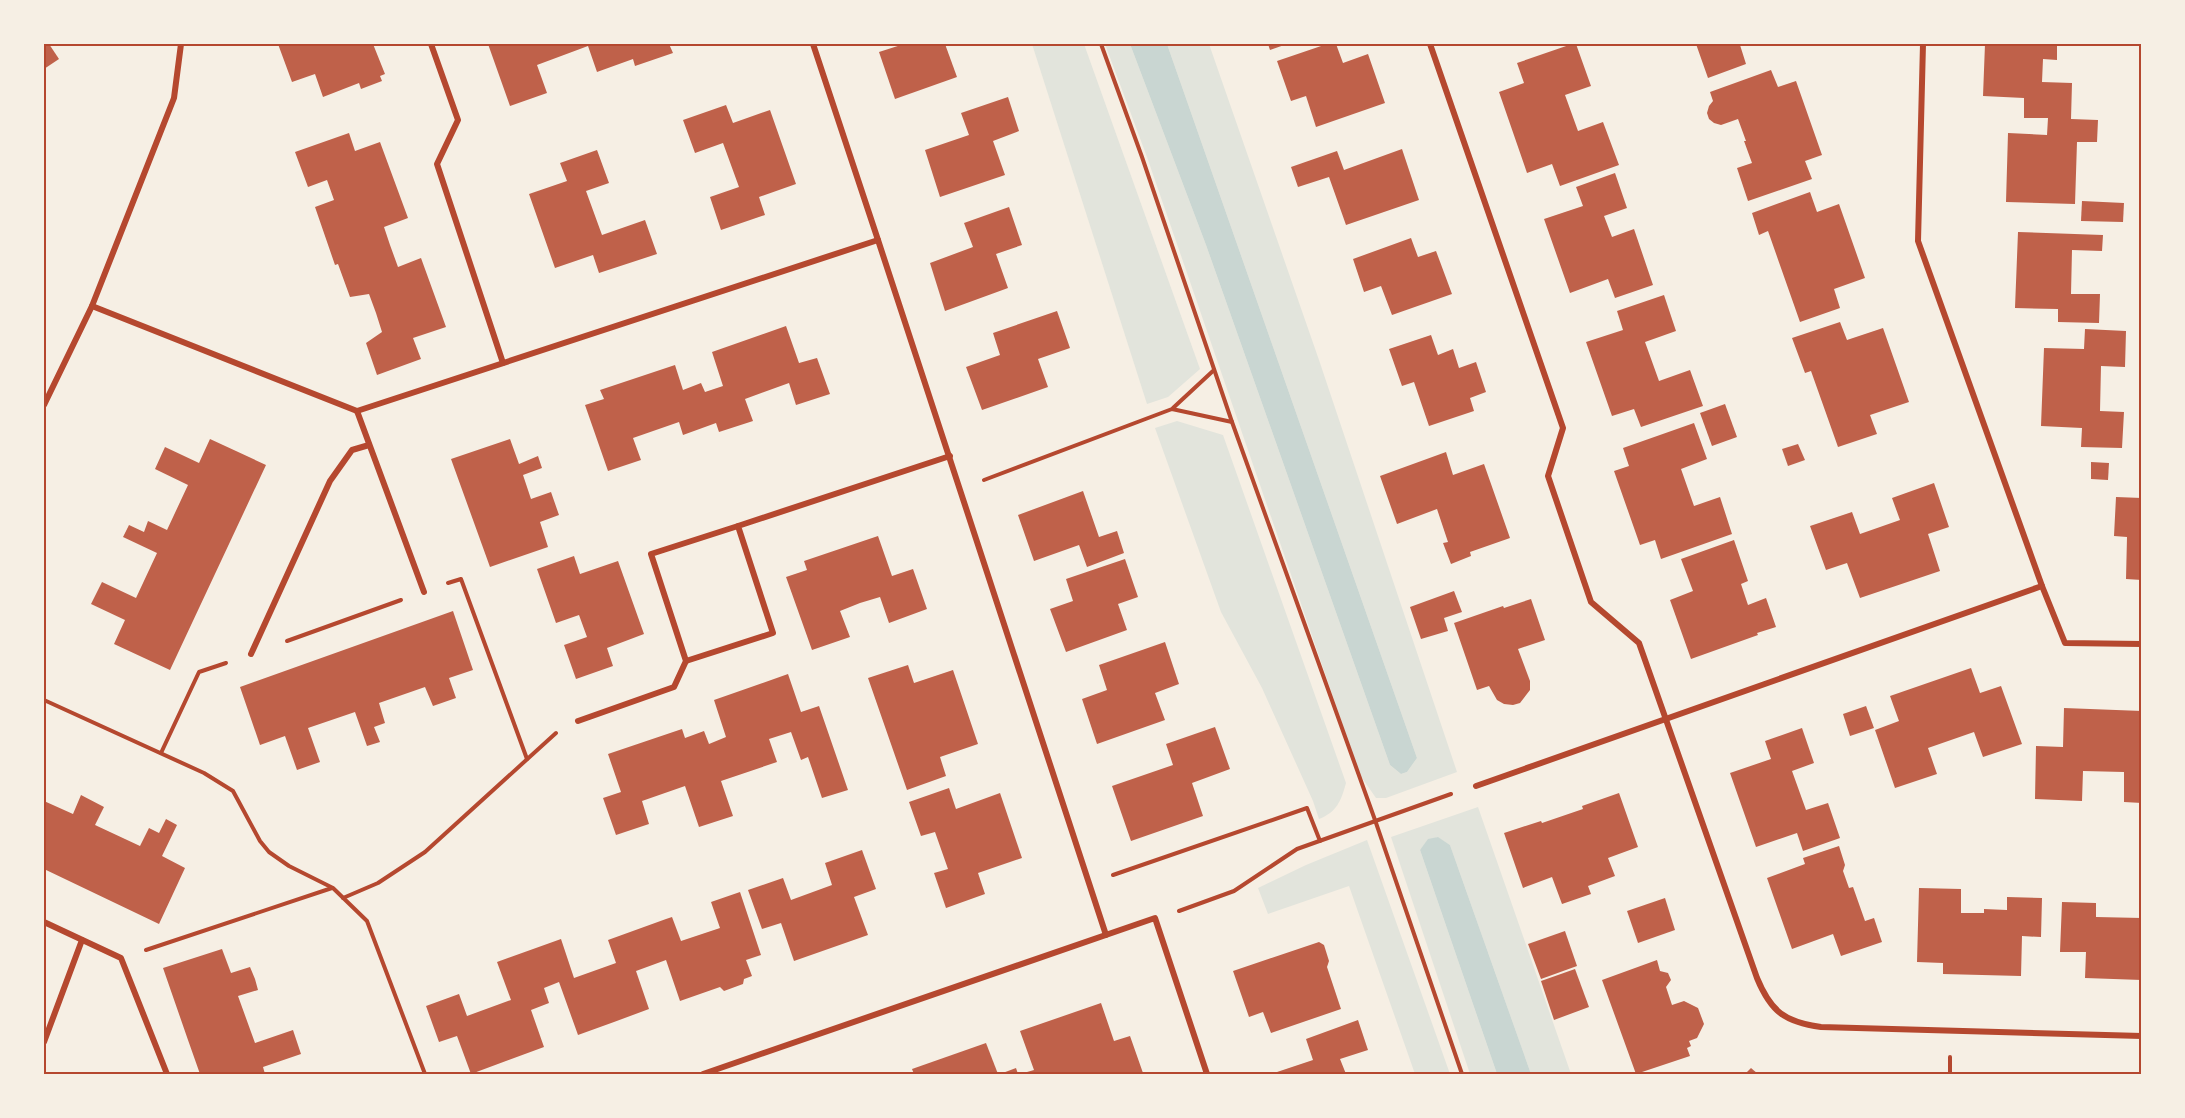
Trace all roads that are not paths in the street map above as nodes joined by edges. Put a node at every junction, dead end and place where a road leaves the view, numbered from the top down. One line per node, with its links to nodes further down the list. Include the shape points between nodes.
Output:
1 (181, 44): 7 (street, via 174,98)
2 (431, 44): 8 (street, via 458,120 437,164)
3 (813, 44): 6 (street)
4 (1430, 44): 19 (street, via 1563,428 1548,476 1591,602 1639,643)
5 (1923, 44): 14 (street, via 1918,241)
6 (878, 240): 8 (street); 12 (street)
7 (92, 306): 9 (street); 10 (street)
8 (504, 363): 10 (street)
9 (44, 405)
10 (357, 411): 11 (street)
11 (369, 445): 15 (street); 17 (street, via 352,450 330,481)
12 (950, 456): 13 (street); 23 (street)
13 (738, 526): 18 (street, via 651,555); 18 (street, via 773,633)
14 (2042, 586): 16 (street, via 2065,643); 19 (street)
15 (424, 592)
16 (2142, 644)
17 (251, 654)
18 (686, 661): 20 (street, via 674,687)
19 (1666, 720): 21 (street); 25 (street, via 1756,978 1771,1007 1788,1019 1821,1027)
20 (578, 721)
21 (1476, 786)
22 (44, 922): 24 (street)
23 (1106, 935): 28 (street); 29 (street, via 1155,918)
24 (82, 940): 26 (street); 27 (street, via 122,957)
25 (2142, 1036)
26 (44, 1042)
27 (167, 1074)
28 (703, 1074)
29 (1208, 1074)

